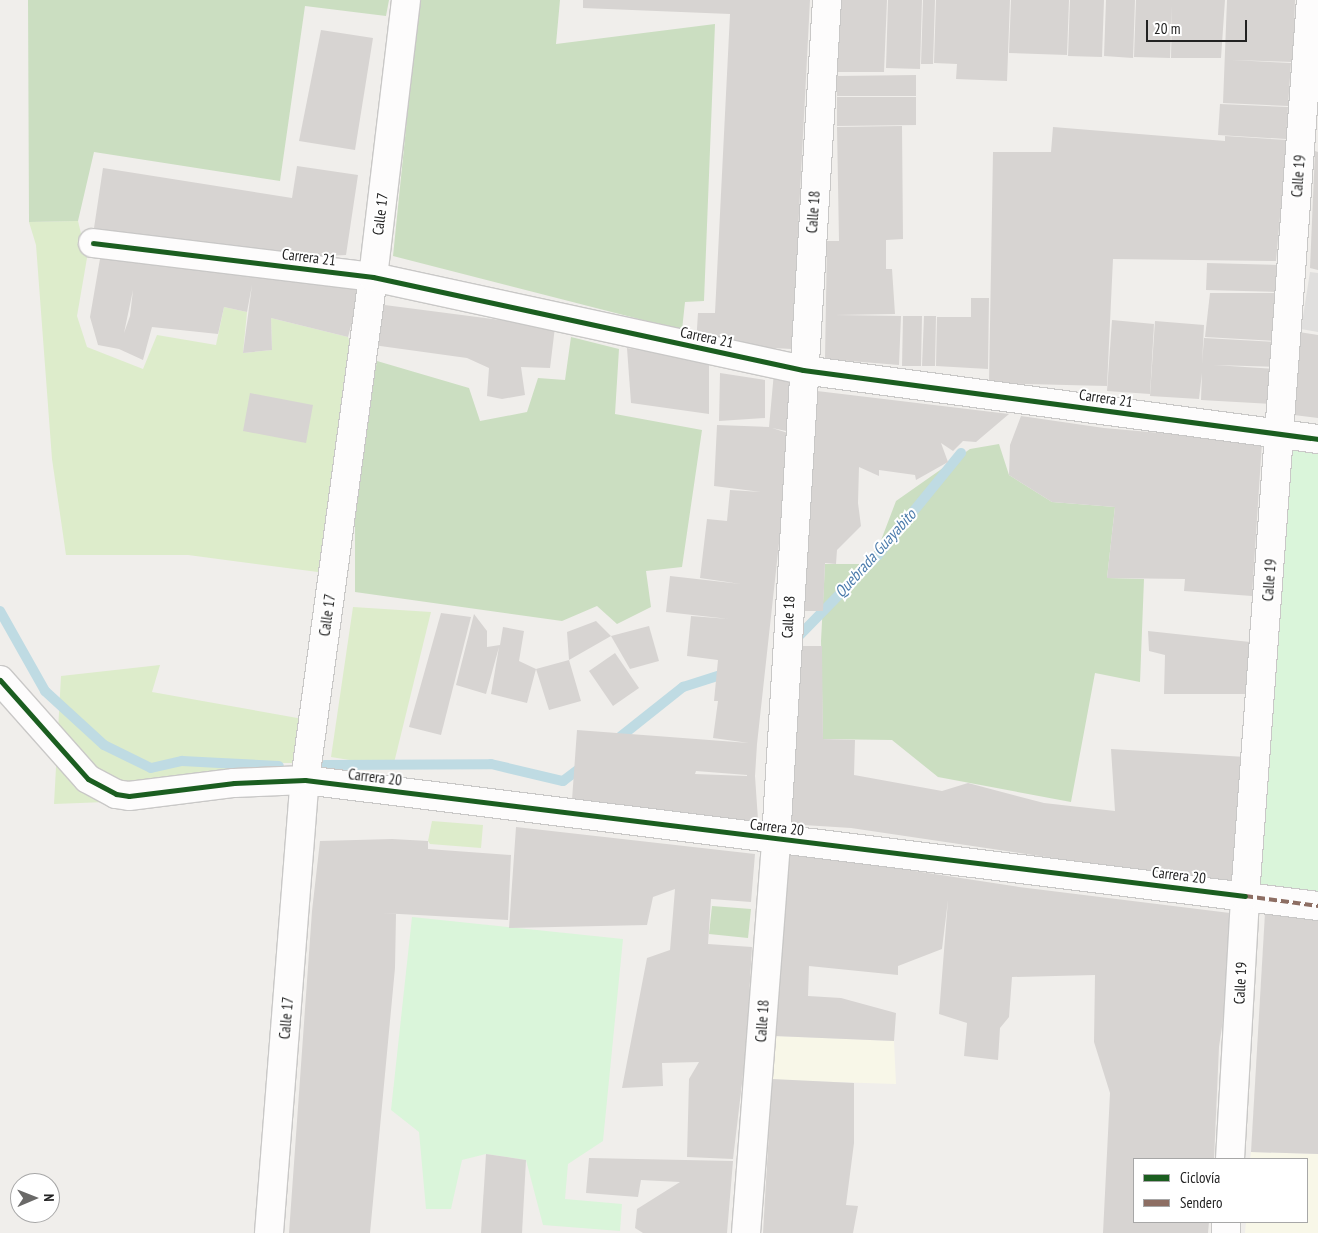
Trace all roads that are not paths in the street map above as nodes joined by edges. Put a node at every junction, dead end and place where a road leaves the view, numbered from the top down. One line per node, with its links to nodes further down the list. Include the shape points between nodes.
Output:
1 (406, 0): 5 (street, Calle 17)
2 (826, 0): 6 (street, Calle 18)
3 (1311, 0): 7 (street, Calle 19, via 1298,297)
4 (93, 244): 5 (street, Carrera 21)
5 (373, 277): 6 (street, Carrera 21); 10 (street, Calle 17)
6 (803, 370): 7 (street, Carrera 21); 11 (street, Calle 18)
7 (1280, 434): 8 (street, Carrera 21); 12 (street, Calle 19)
8 (1318, 439)
9 (0, 680): 10 (street, Carrera 20, via 88,779 116,794 129,796 234,783)
10 (305, 780): 11 (street, Carrera 20); 15 (street, Calle 17)
11 (776, 839): 12 (street, Carrera 20); 16 (street, Calle 18)
12 (1245, 896): 13 (street, Carrera 20); 14 (street, Calle 19)
13 (1318, 906)
14 (1230, 1158)
15 (269, 1233)
16 (746, 1233)

